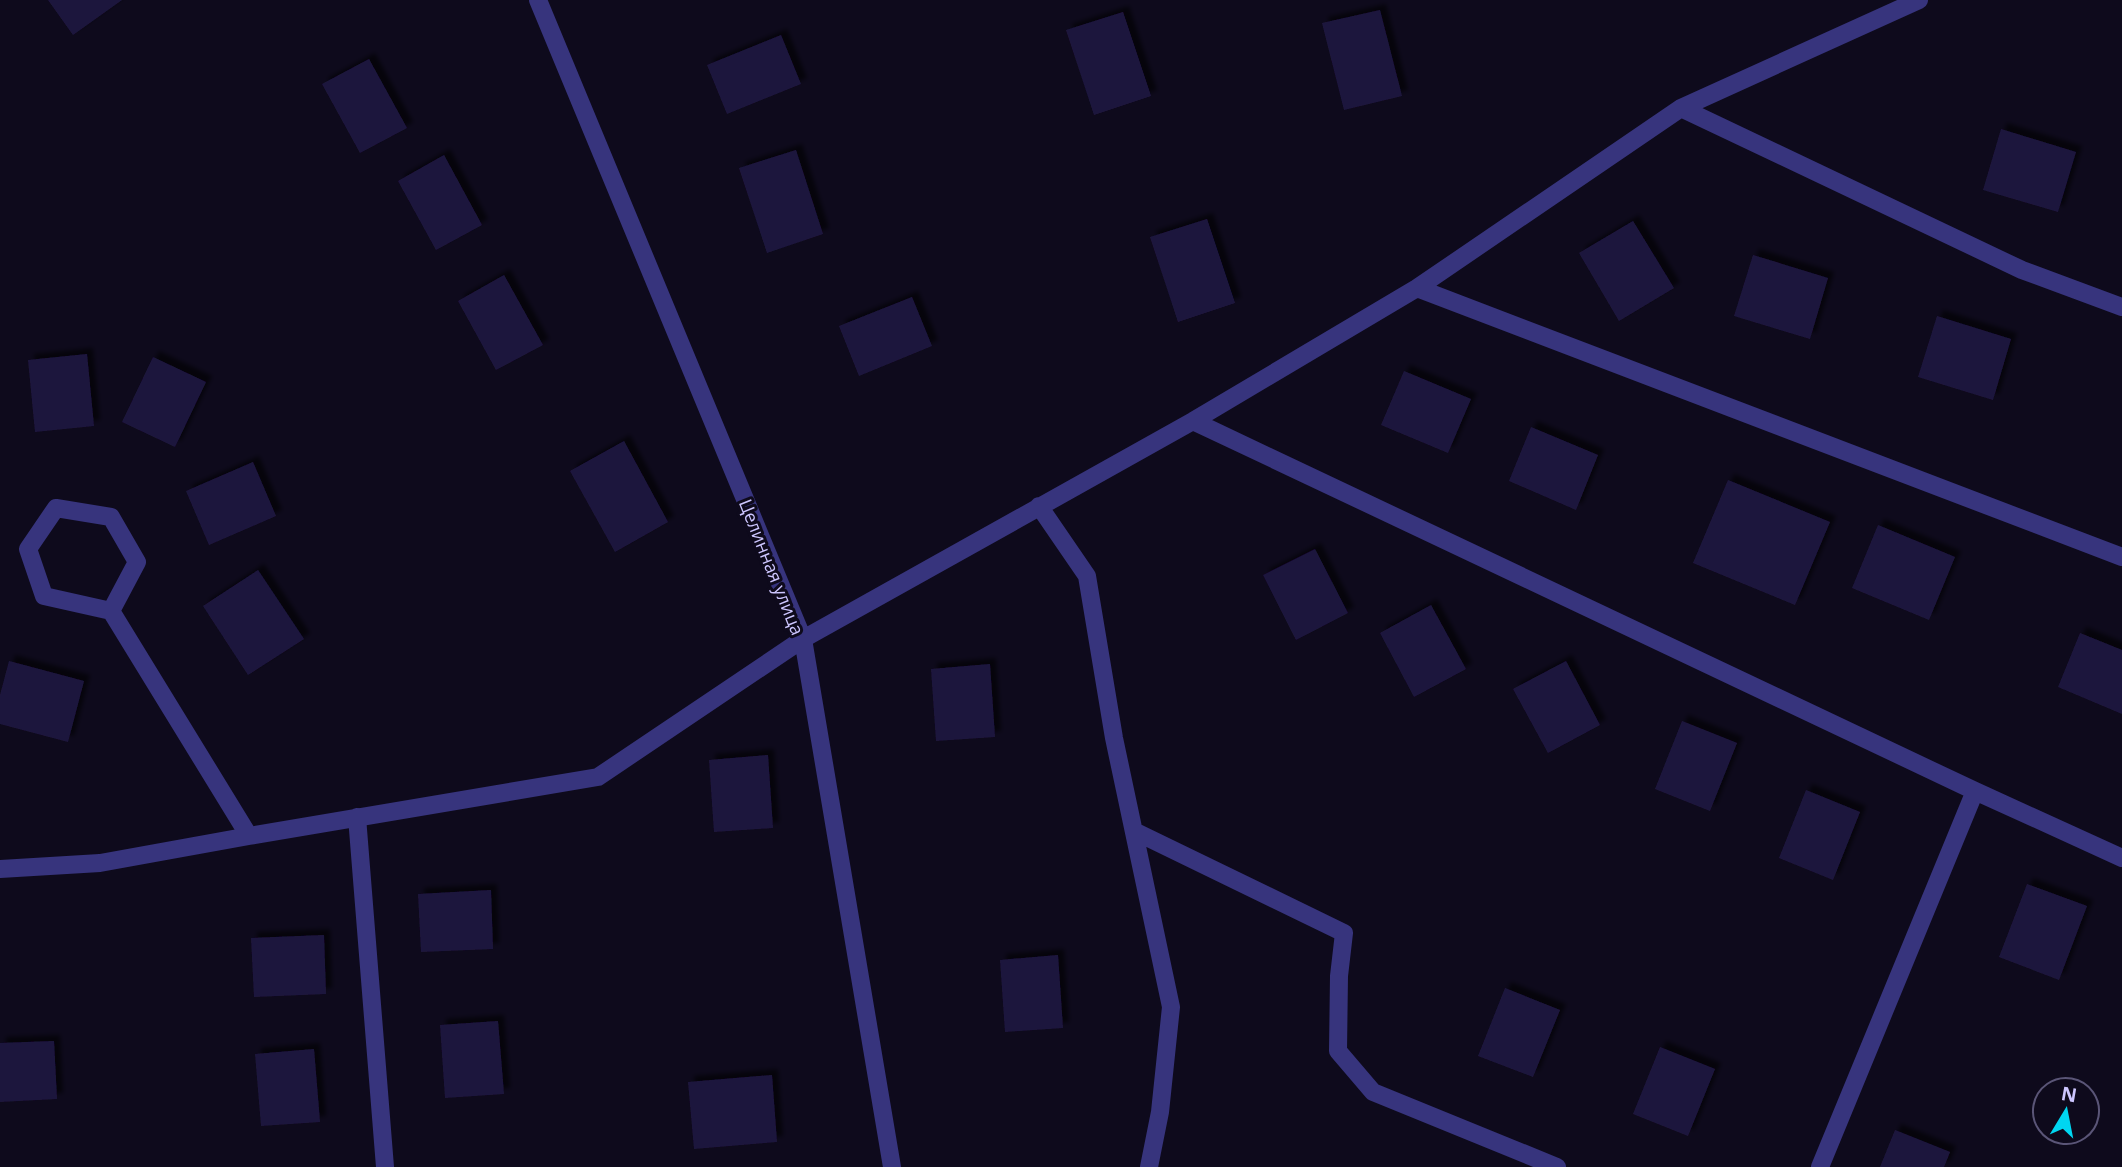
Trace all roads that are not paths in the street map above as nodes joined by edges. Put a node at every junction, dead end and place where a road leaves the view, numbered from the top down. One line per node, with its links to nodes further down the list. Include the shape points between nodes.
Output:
1 (538, 0): 10 (street, Целинная улица)
2 (1919, 0): 3 (street)
3 (1681, 108): 4 (street); 5 (street, via 2022,270)
4 (1417, 288): 6 (street); 8 (street)
5 (2122, 307)
6 (1193, 421): 7 (street); 11 (street)
7 (1039, 506): 10 (street); 13 (street, via 1087,576)
8 (2122, 557)
9 (111, 611): 9 (street, via 44,596 28,549 56,508 111,517 136,562); 14 (street)
10 (803, 639): 12 (street, via 598,777); 18 (street, Целинная улица)
11 (1975, 791): 15 (street); 21 (street)
12 (357, 817): 14 (street); 17 (street)
13 (1134, 831): 19 (street, via 1171,1007); 20 (street, via 1344,933 1338,1051 1373,1092)
14 (249, 836): 16 (street, via 100,863)
15 (2122, 858)
16 (0, 869)
17 (385, 1167)
18 (892, 1167)
19 (1149, 1167)
20 (1557, 1167)
21 (1820, 1167)

